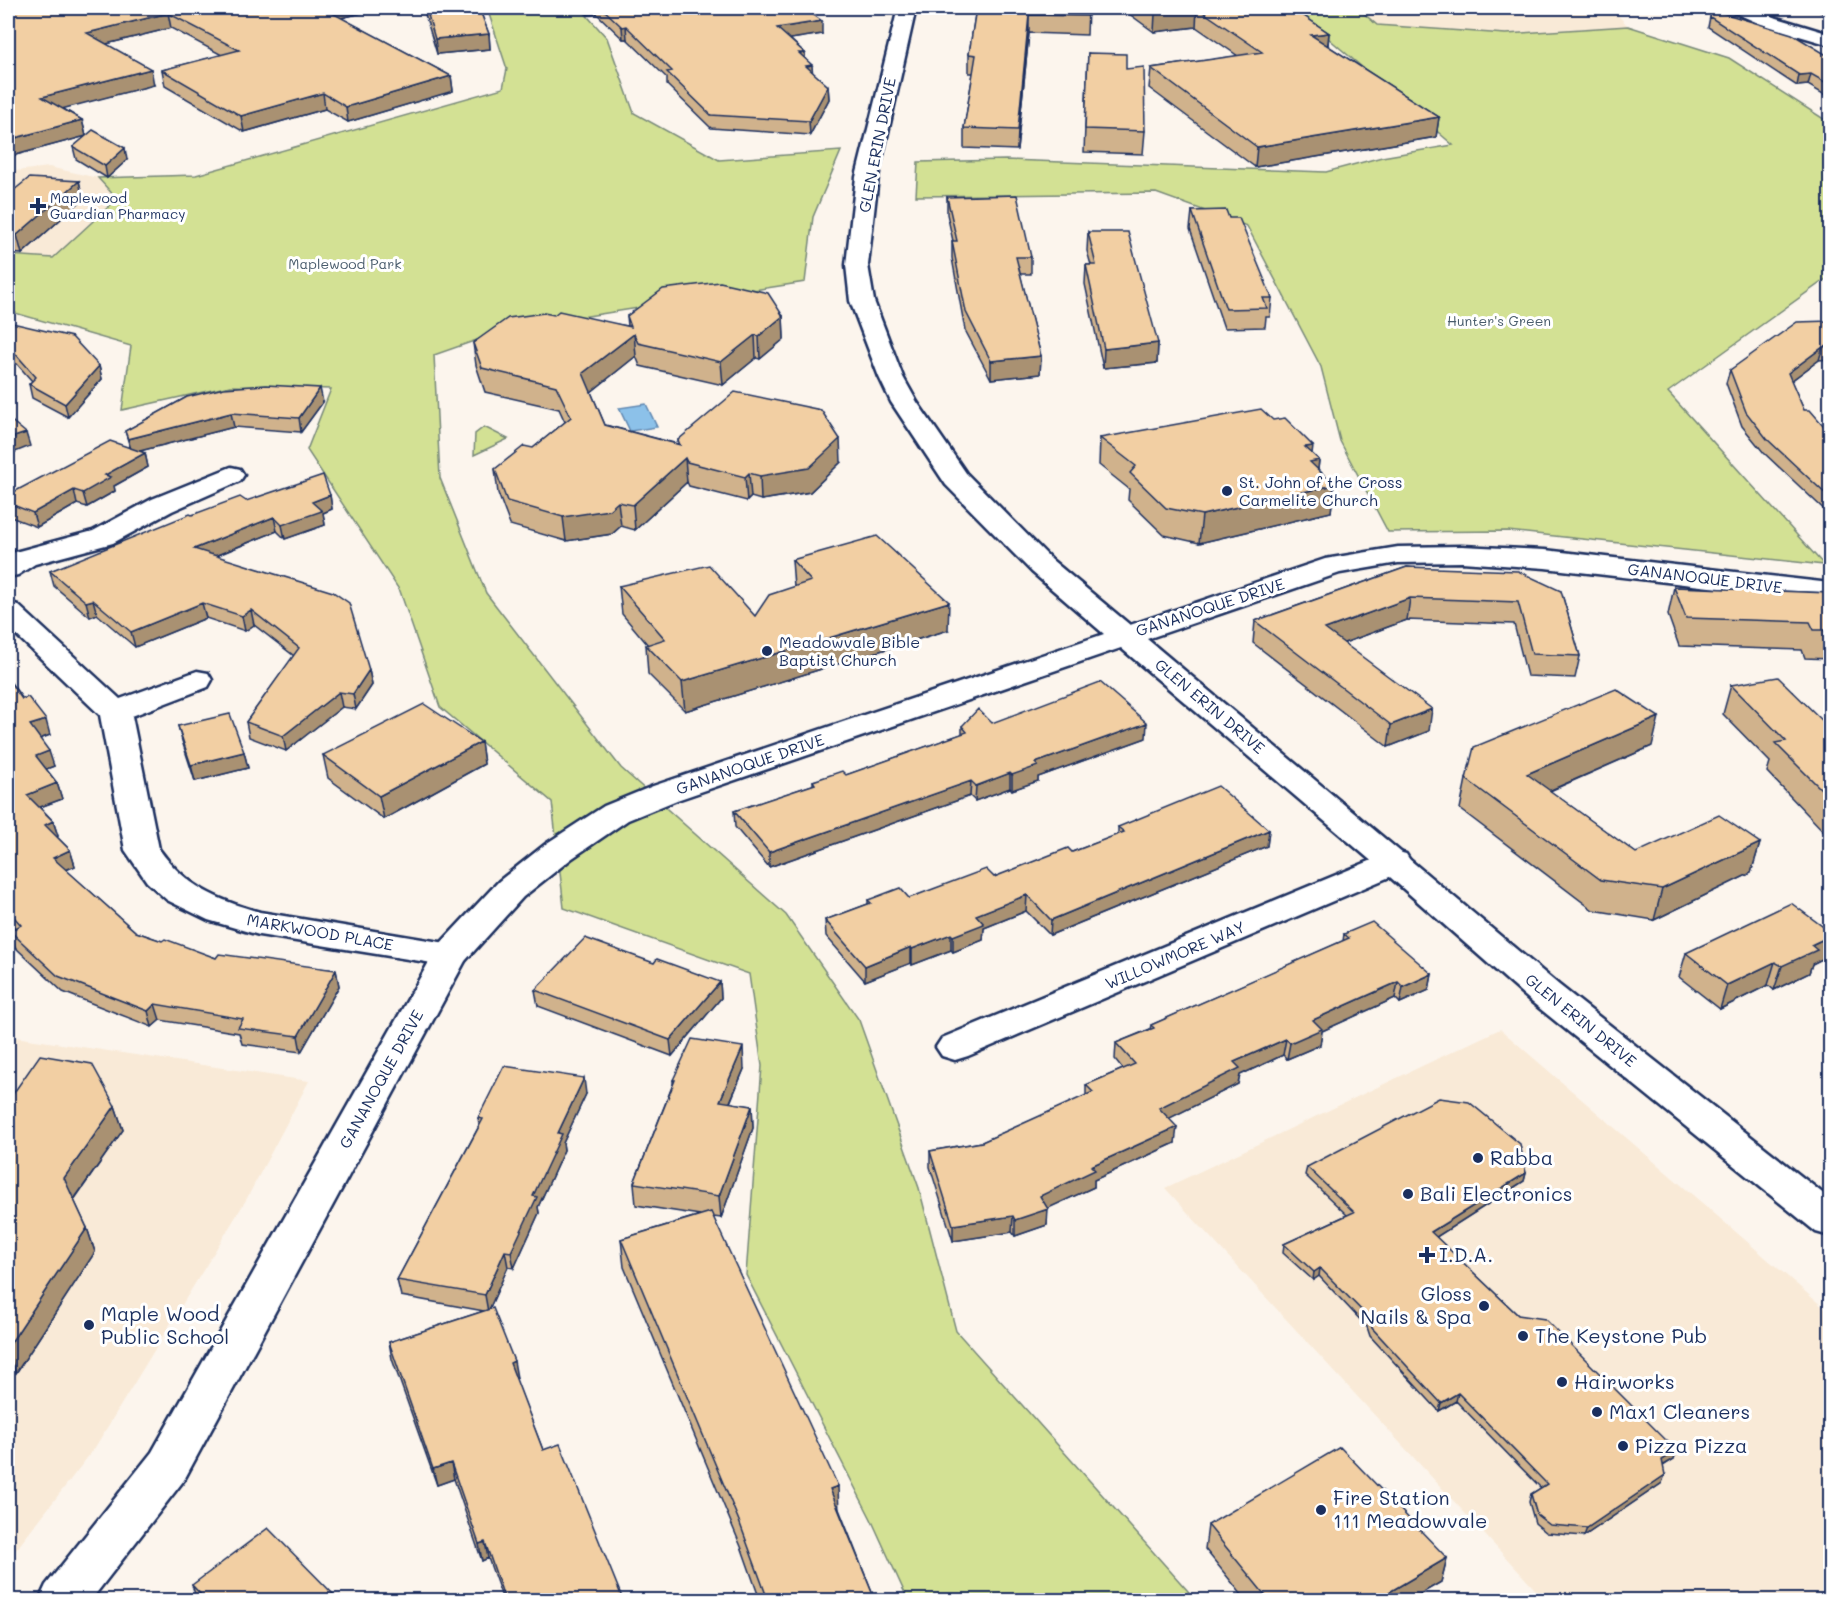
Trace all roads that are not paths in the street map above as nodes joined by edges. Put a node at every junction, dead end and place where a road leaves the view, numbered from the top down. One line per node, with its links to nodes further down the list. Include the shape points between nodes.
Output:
1 (907, 8): 8 (street, GLEN ERIN DRIVE, via 867,177 857,265 862,301 879,351 904,402 956,479 1042,566)
2 (1739, 8): 3 (street)
3 (1830, 40)
4 (231, 475): 5 (street, via 162,505 103,537 25,558)
5 (8, 569)
6 (1830, 592): 8 (street, GANANOQUE DRIVE, via 1545,560 1410,554 1335,565)
7 (8, 611): 10 (street)
8 (1126, 635): 11 (street, GLEN ERIN DRIVE); 12 (street, GANANOQUE DRIVE, via 616,813 511,889)
9 (197, 680): 10 (street)
10 (115, 712): 12 (street, MARKWOOD PLACE, via 142,850 159,874 179,892 220,912 259,923)
11 (1394, 862): 13 (street, WILLOWMORE WAY); 14 (street, GLEN ERIN DRIVE, via 1546,994)
12 (450, 954): 15 (street, GANANOQUE DRIVE, via 168,1466)
13 (955, 1047)
14 (1830, 1221)
15 (63, 1600)

